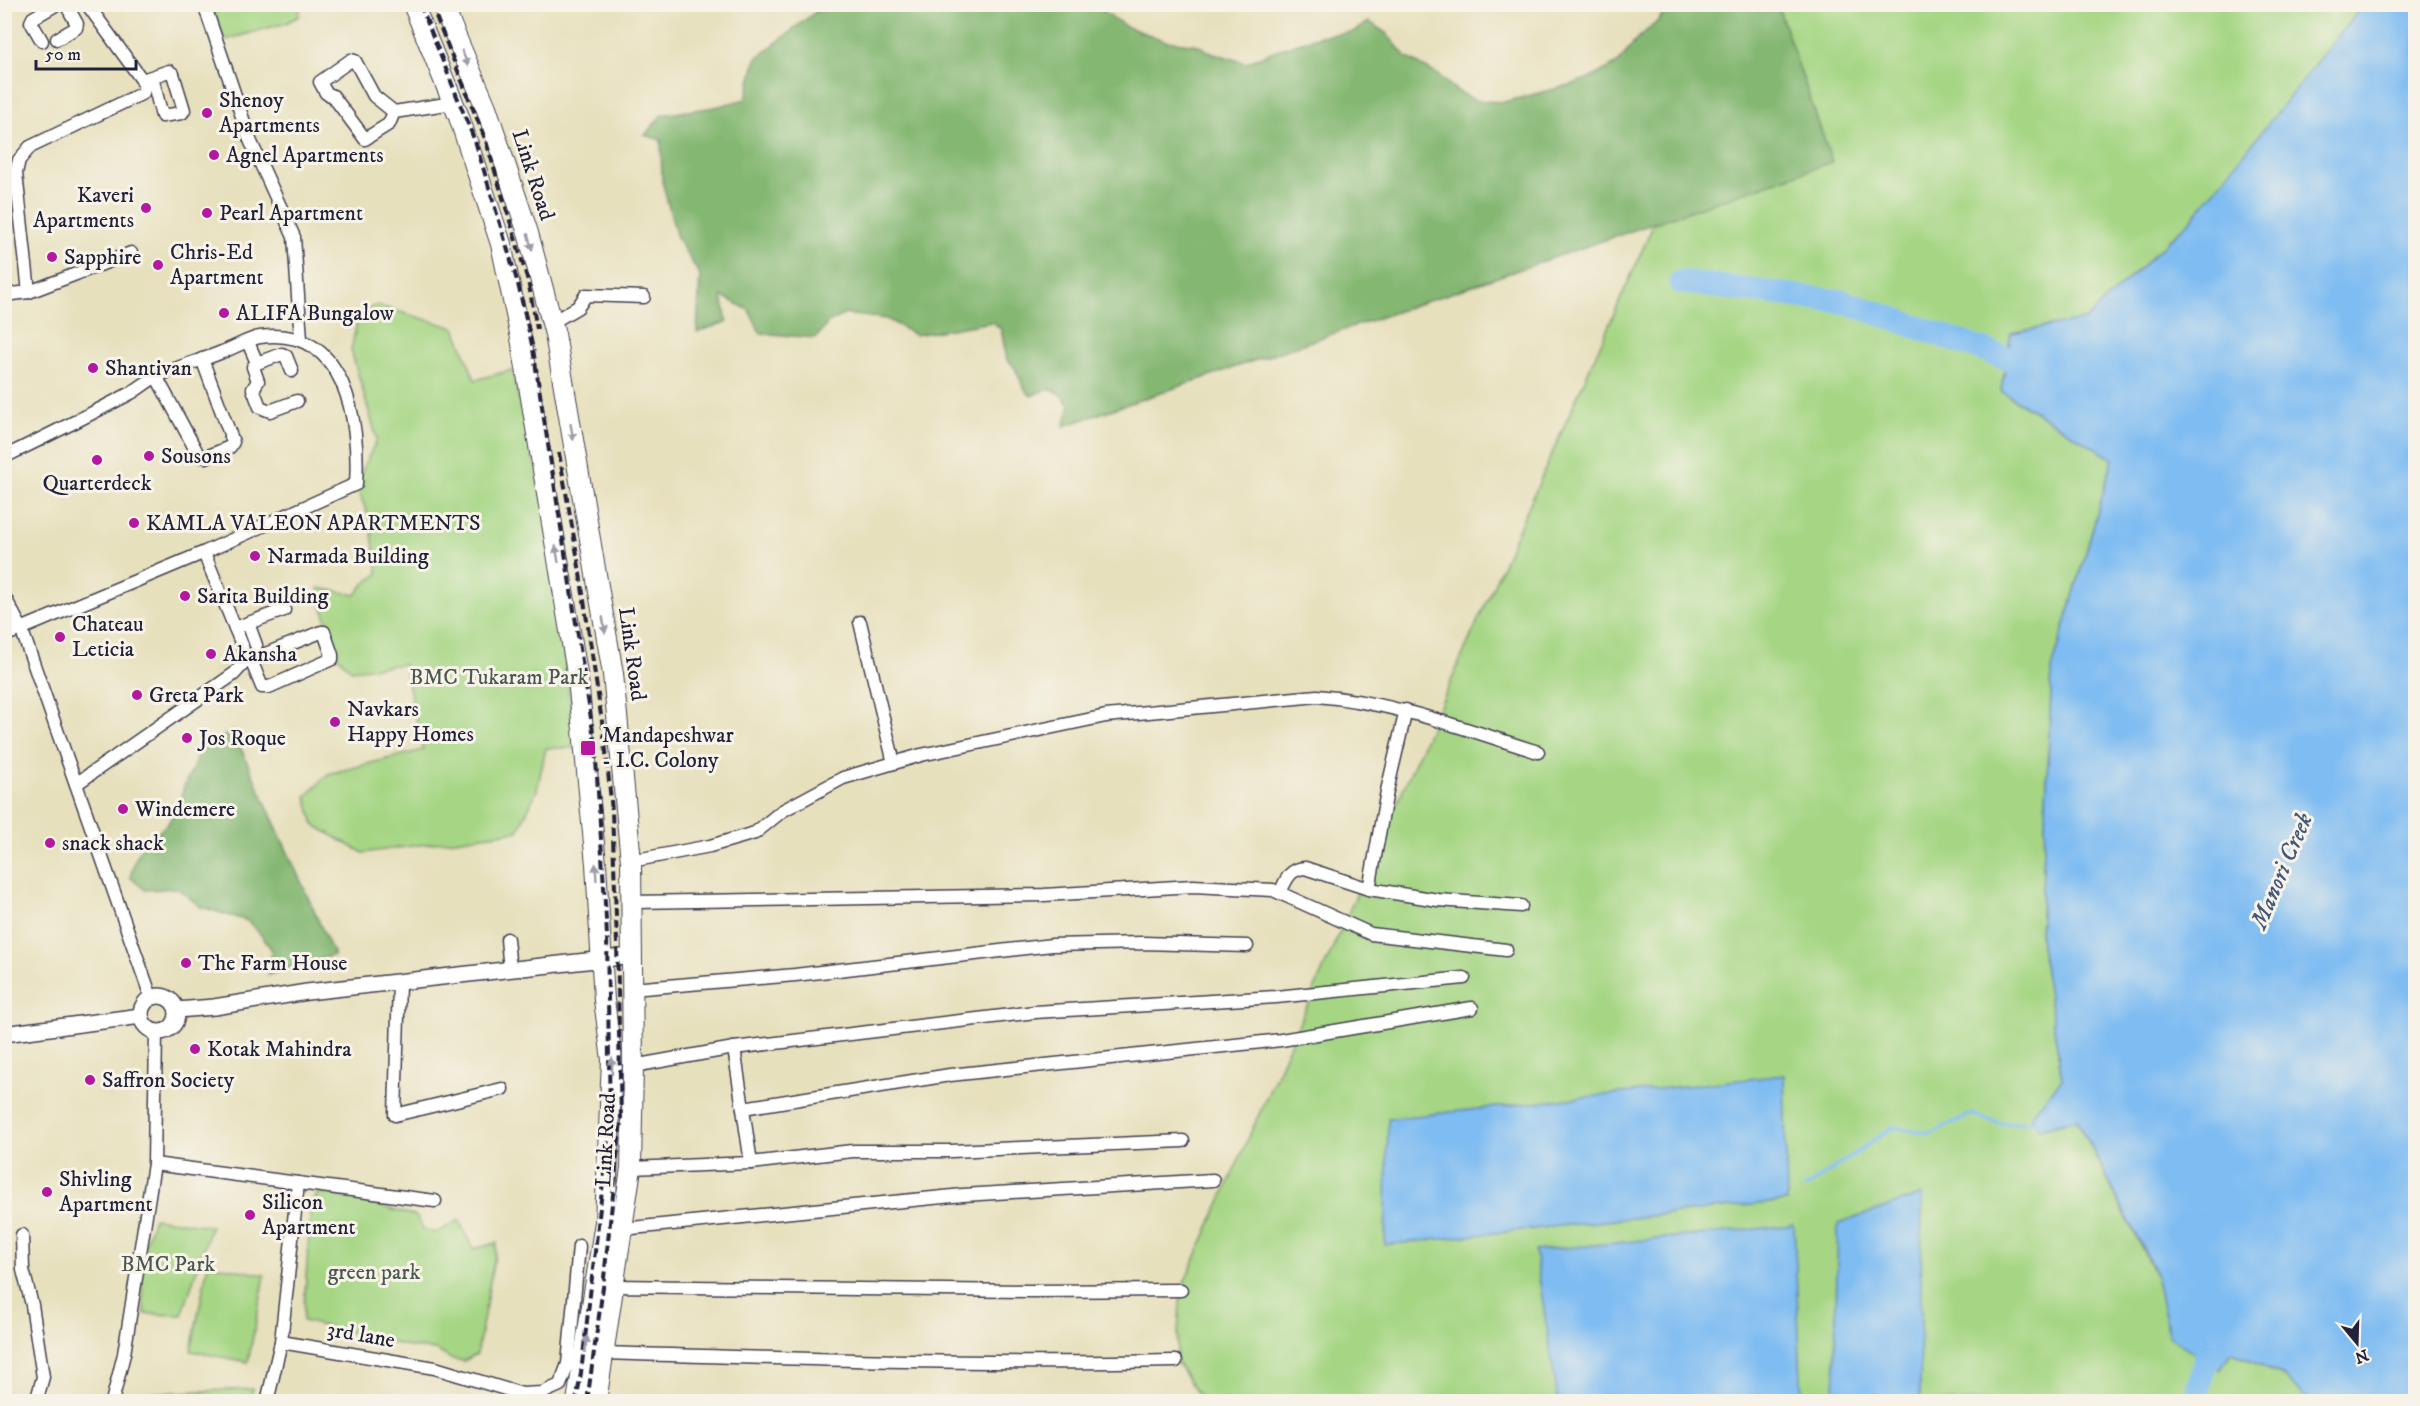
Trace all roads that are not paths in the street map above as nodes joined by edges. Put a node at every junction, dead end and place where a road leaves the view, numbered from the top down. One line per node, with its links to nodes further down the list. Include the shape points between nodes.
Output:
1 (87, 4): 11 (street, via 147,79 143,93 30,147 19,160 16,173)
2 (204, 4): 15 (street, via 250,140 294,237)
3 (413, 4): 8 (main road, Link Road)
4 (442, 4): 14 (main road, Link Road, one-way to 14, via 486,107 528,233)
5 (66, 5): 6 (street, via 76,28); 7 (street, via 33,18)
6 (57, 39)
7 (42, 41)
8 (453, 103): 9 (street); 46 (main road, Link Road, one-way to 8, via 578,679 521,338 501,244)
9 (394, 112): 9 (street, via 389,124 365,139 320,82 355,61 374,96)
10 (131, 254): 11 (street)
11 (28, 292): 12 (street)
12 (4, 295)
13 (644, 297): 14 (street, via 586,295 578,307)
14 (551, 323): 37 (main road, Link Road, one-way to 37, via 613,674)
15 (301, 340): 16 (street, via 260,337); 23 (street, via 320,350 338,372 358,452 356,484)
16 (248, 342): 17 (street); 18 (street)
17 (202, 359): 20 (street); 20 (street, via 233,442 206,457 199,456)
18 (256, 363): 19 (street, via 282,354); 21 (street, via 258,381 253,389 260,407 270,411)
19 (292, 371)
20 (156, 376): 22 (street, via 134,392)
21 (297, 401)
22 (4, 457)
23 (204, 553): 28 (street); 29 (street)
24 (4, 596): 28 (street)
25 (284, 610): 27 (street)
26 (860, 622): 35 (street)
27 (248, 623): 29 (street); 31 (street)
28 (21, 628): 30 (street); 36 (street)
29 (235, 628): 32 (street)
30 (4, 636)
31 (256, 645)
32 (248, 661): 32 (street, via 321,632 332,655 332,659 269,687 262,687); 36 (street)
33 (1406, 710): 34 (street); 35 (street, via 1350,698 1317,696 1128,714); 38 (street)
34 (1538, 752)
35 (894, 763): 37 (street, via 843,778 782,811 755,833)
36 (76, 784): 51 (street)
37 (631, 861): 40 (main road, Link Road)
38 (1369, 889): 39 (street, via 1297,868); 41 (street, via 1438,900)
39 (1280, 893): 40 (street, via 1193,886 1044,895); 44 (street, via 1371,934)
40 (633, 902): 45 (main road, Link Road)
41 (1521, 906)
42 (511, 939): 47 (street)
43 (1247, 946): 50 (street, via 1052,945 795,975)
44 (1506, 950)
45 (631, 956): 46 (street); 50 (main road, Link Road)
46 (601, 958): 47 (street); 79 (main road, Link Road, one-way to 46, via 605,1222 610,1161 612,1060)
47 (513, 969): 49 (street)
48 (1464, 978): 57 (street, via 1276,997 1035,1012)
49 (399, 983): 53 (street); 59 (street, via 395,1115)
50 (632, 989): 58 (main road, Link Road)
51 (151, 998): 53 (street, via 163,996); 54 (street, via 143,1005)
52 (1472, 1008): 60 (street, via 1281,1040 950,1075)
53 (177, 1010): 55 (street, via 173,1025)
54 (141, 1016): 55 (street, via 146,1027); 56 (street)
55 (156, 1032): 63 (street)
56 (4, 1034)
57 (734, 1048): 58 (street); 60 (street)
58 (633, 1066): 64 (main road, Link Road)
59 (502, 1089)
60 (743, 1108): 62 (street)
61 (1183, 1141): 62 (street, via 852,1151)
62 (751, 1162): 64 (street)
63 (154, 1164): 66 (street); 77 (street, via 124,1354)
64 (631, 1168): 68 (main road, Link Road)
65 (1213, 1180): 68 (street, via 963,1195)
66 (298, 1183): 67 (street); 73 (street)
67 (435, 1201)
68 (622, 1229): 71 (main road, Link Road)
69 (22, 1235): 76 (street, via 23,1270 43,1377)
70 (579, 1246): 73 (street, 3rd lane, via 568,1364 560,1385 542,1394 522,1394 435,1368)
71 (613, 1286): 72 (street); 74 (main road, Link Road)
72 (1180, 1290)
73 (281, 1342): 78 (street)
74 (603, 1353): 75 (street, via 1098,1363); 80 (main road, Link Road)
75 (1176, 1361)
76 (36, 1401)
77 (112, 1401)
78 (267, 1401)
79 (577, 1401)
80 (596, 1401)

